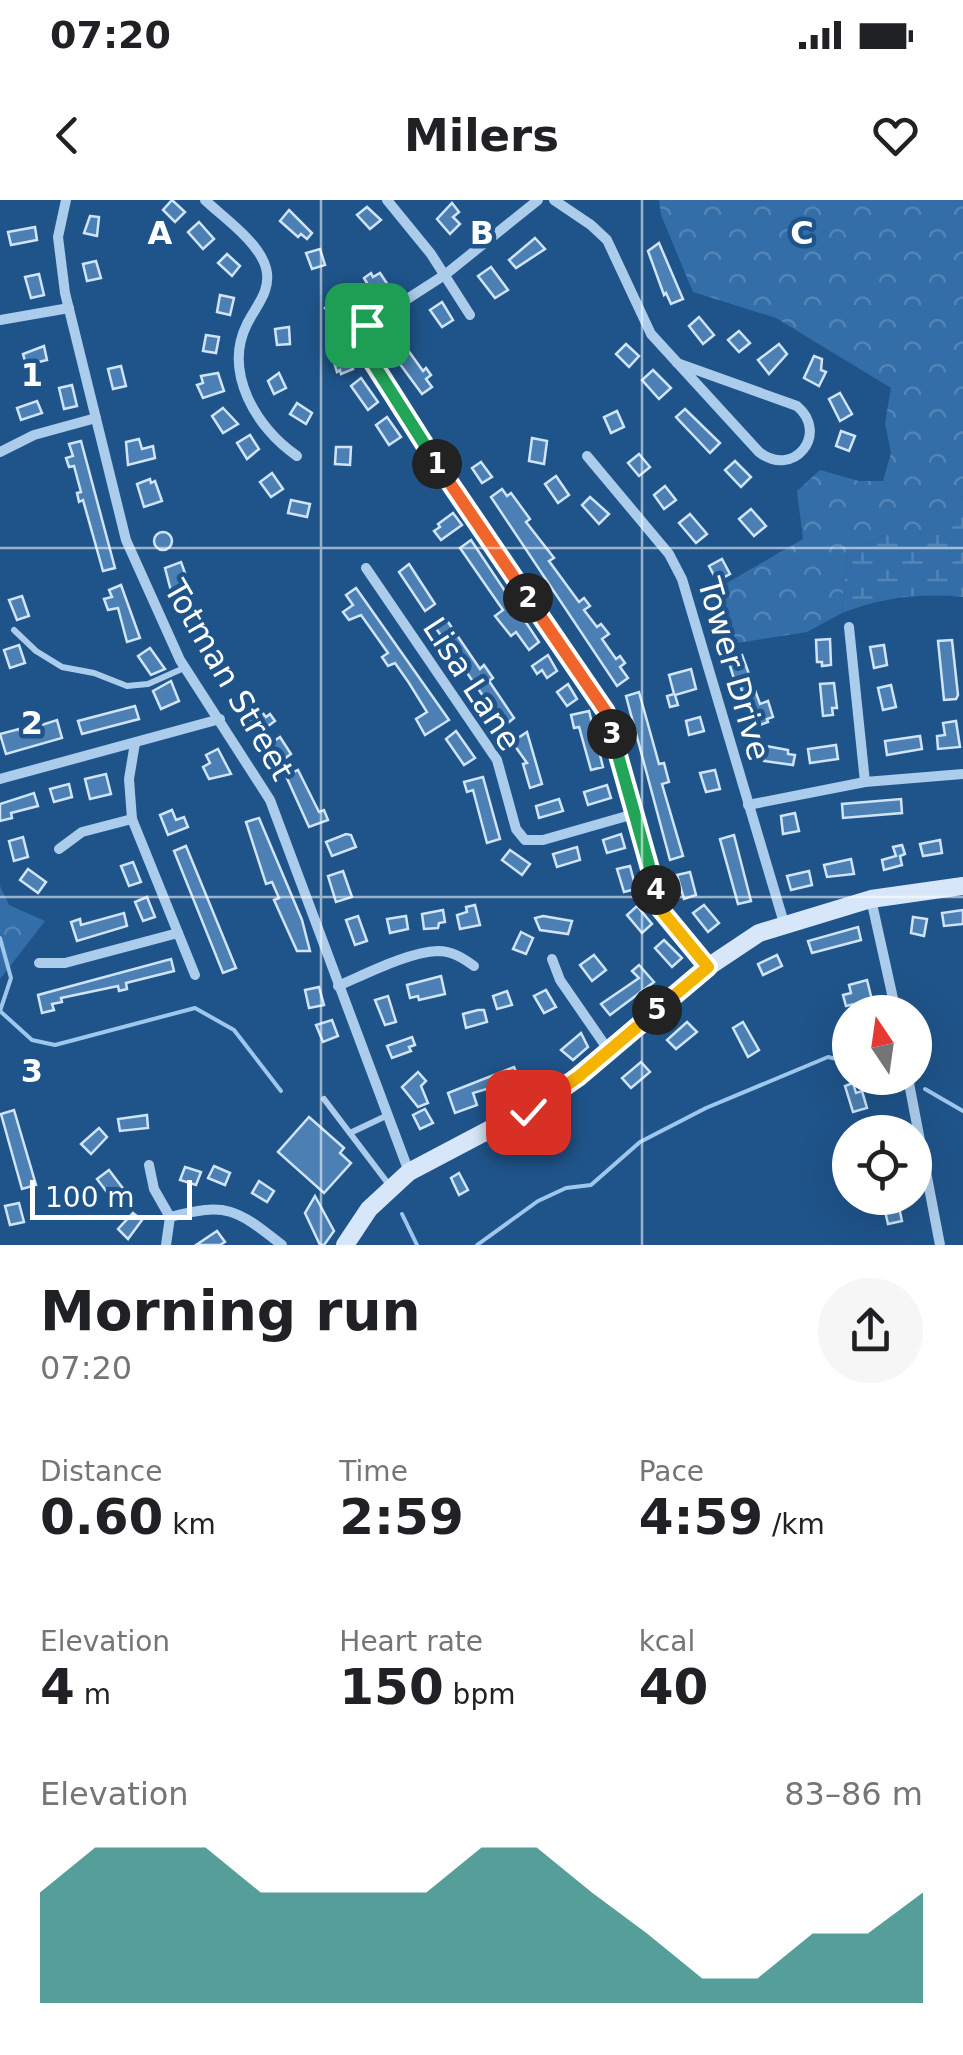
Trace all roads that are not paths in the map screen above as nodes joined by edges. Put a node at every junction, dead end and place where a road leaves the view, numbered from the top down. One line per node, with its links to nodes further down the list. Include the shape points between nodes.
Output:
1 (66, 200): 7 (street, Totman Street, via 58,237)
2 (205, 200): 13 (street, via 265,265 266,290 240,341 238,369 273,435)
3 (387, 200): 6 (street)
4 (538, 200): 6 (street)
5 (554, 200): 10 (street, via 608,240 651,334)
6 (445, 275): 8 (street); 25 (street, via 367,325 366,352 606,712)
7 (69, 308): 9 (street); 11 (street, Totman Street)
8 (470, 315)
9 (0, 320)
10 (677, 363): 10 (street, via 796,406 811,429 807,447 793,459 766,458)
11 (96, 418): 12 (street); 18 (street, Totman Street, via 126,540)
12 (0, 452)
13 (297, 456)
14 (588, 456): 24 (street, Tower Drive, via 676,566)
15 (366, 568): 25 (street, Lisa Lane, via 498,760 516,829 525,840)
16 (849, 628): 23 (street)
17 (14, 630): 18 (lane, via 62,667 127,686)
18 (185, 667): 19 (street, Totman Street)
19 (220, 719): 20 (street); 37 (street, Totman Street, via 270,800)
20 (135, 742): 22 (street); 26 (street)
21 (963, 774): 23 (street)
22 (0, 780)
23 (865, 782): 24 (street)
24 (748, 804): 30 (street, Tower Drive)
25 (634, 814): 35 (street, via 661,910)
26 (132, 818): 27 (street, via 82,832); 31 (street)
27 (59, 849)
28 (963, 886): 29 (main road)
29 (870, 898): 30 (main road); 38 (street)
30 (784, 923): 35 (main road)
31 (178, 933): 33 (street, via 65,964); 36 (street)
32 (552, 959): 39 (street)
33 (39, 962)
34 (474, 966): 37 (street, via 438,951)
35 (708, 967): 39 (main road)
36 (195, 975)
37 (338, 986): 42 (street, Totman Street)
38 (892, 995)
39 (609, 1051): 45 (main road, via 528,1112)
40 (911, 1095): 51 (street)
41 (324, 1098): 43 (lane)
42 (386, 1116): 43 (lane); 45 (street, Totman Street)
43 (350, 1134): 46 (lane)
44 (148, 1166): 47 (street)
45 (408, 1172): 46 (main road)
46 (391, 1187): 50 (main road)
47 (170, 1216): 48 (street); 49 (street, via 225,1209)
48 (166, 1245)
49 (282, 1245)
50 (345, 1245)
51 (940, 1245)

